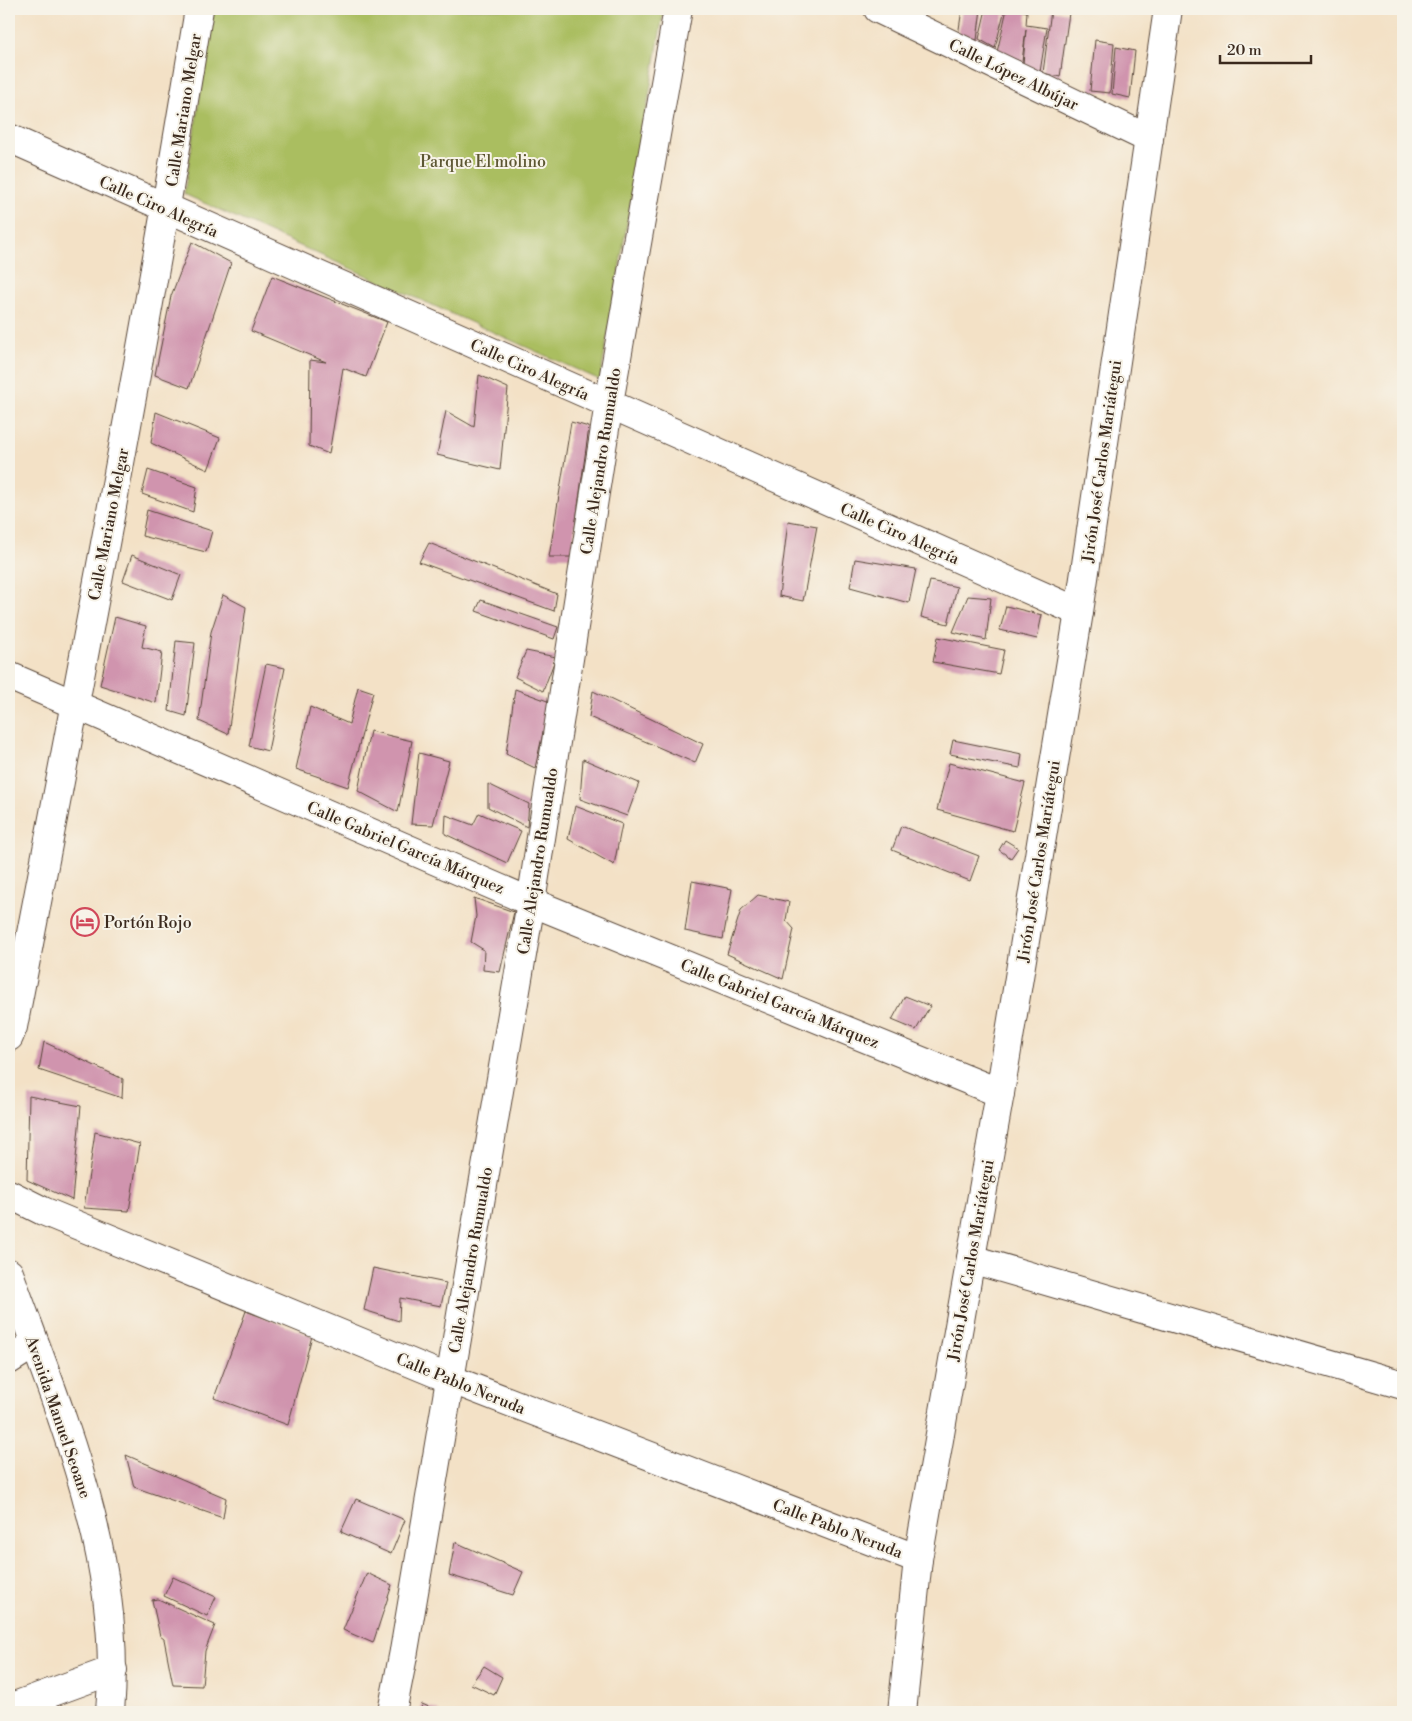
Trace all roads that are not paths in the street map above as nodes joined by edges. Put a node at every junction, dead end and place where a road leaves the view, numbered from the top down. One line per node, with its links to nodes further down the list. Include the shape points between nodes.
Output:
1 (199, 9): 7 (street, Calle Mariano Melgar)
2 (678, 9): 8 (street, Calle Alejandro Rumualdo)
3 (878, 9): 6 (street, Calle López Albújar)
4 (1168, 9): 6 (street, Jirón José Carlos Mariátegui)
5 (9, 138): 7 (street, Calle Ciro Alegría)
6 (1149, 139): 9 (street, Jirón José Carlos Mariátegui)
7 (166, 209): 8 (street, Calle Ciro Alegría); 11 (street, Calle Mariano Melgar)
8 (609, 404): 9 (street, Calle Ciro Alegría); 12 (street, Calle Alejandro Rumualdo)
9 (1079, 612): 14 (street, Jirón José Carlos Mariátegui)
10 (9, 676): 11 (street, Calle Gabriel García Márquez)
11 (75, 704): 12 (street, Calle Gabriel García Márquez); 13 (street, Calle Mariano Melgar)
12 (532, 902): 14 (street, Calle Gabriel García Márquez); 20 (street, Calle Alejandro Rumualdo)
13 (9, 1037)
14 (1000, 1093): 16 (street, Jirón José Carlos Mariátegui)
15 (9, 1194): 20 (street, Calle Pablo Neruda, via 43,1211)
16 (971, 1260): 21 (street); 22 (street, Jirón José Carlos Mariátegui)
17 (9, 1273): 18 (street, Avenida Manuel Seoane)
18 (34, 1344): 19 (street); 23 (street, Avenida Manuel Seoane, via 85,1488 98,1543)
19 (9, 1360)
20 (450, 1379): 22 (street, Calle Pablo Neruda); 26 (street, Calle Alejandro Rumualdo)
21 (1403, 1386)
22 (918, 1559): 27 (street, Jirón José Carlos Mariátegui)
23 (113, 1670): 24 (street); 25 (street, Avenida Manuel Seoane)
24 (9, 1708)
25 (110, 1712)
26 (392, 1712)
27 (902, 1712)

